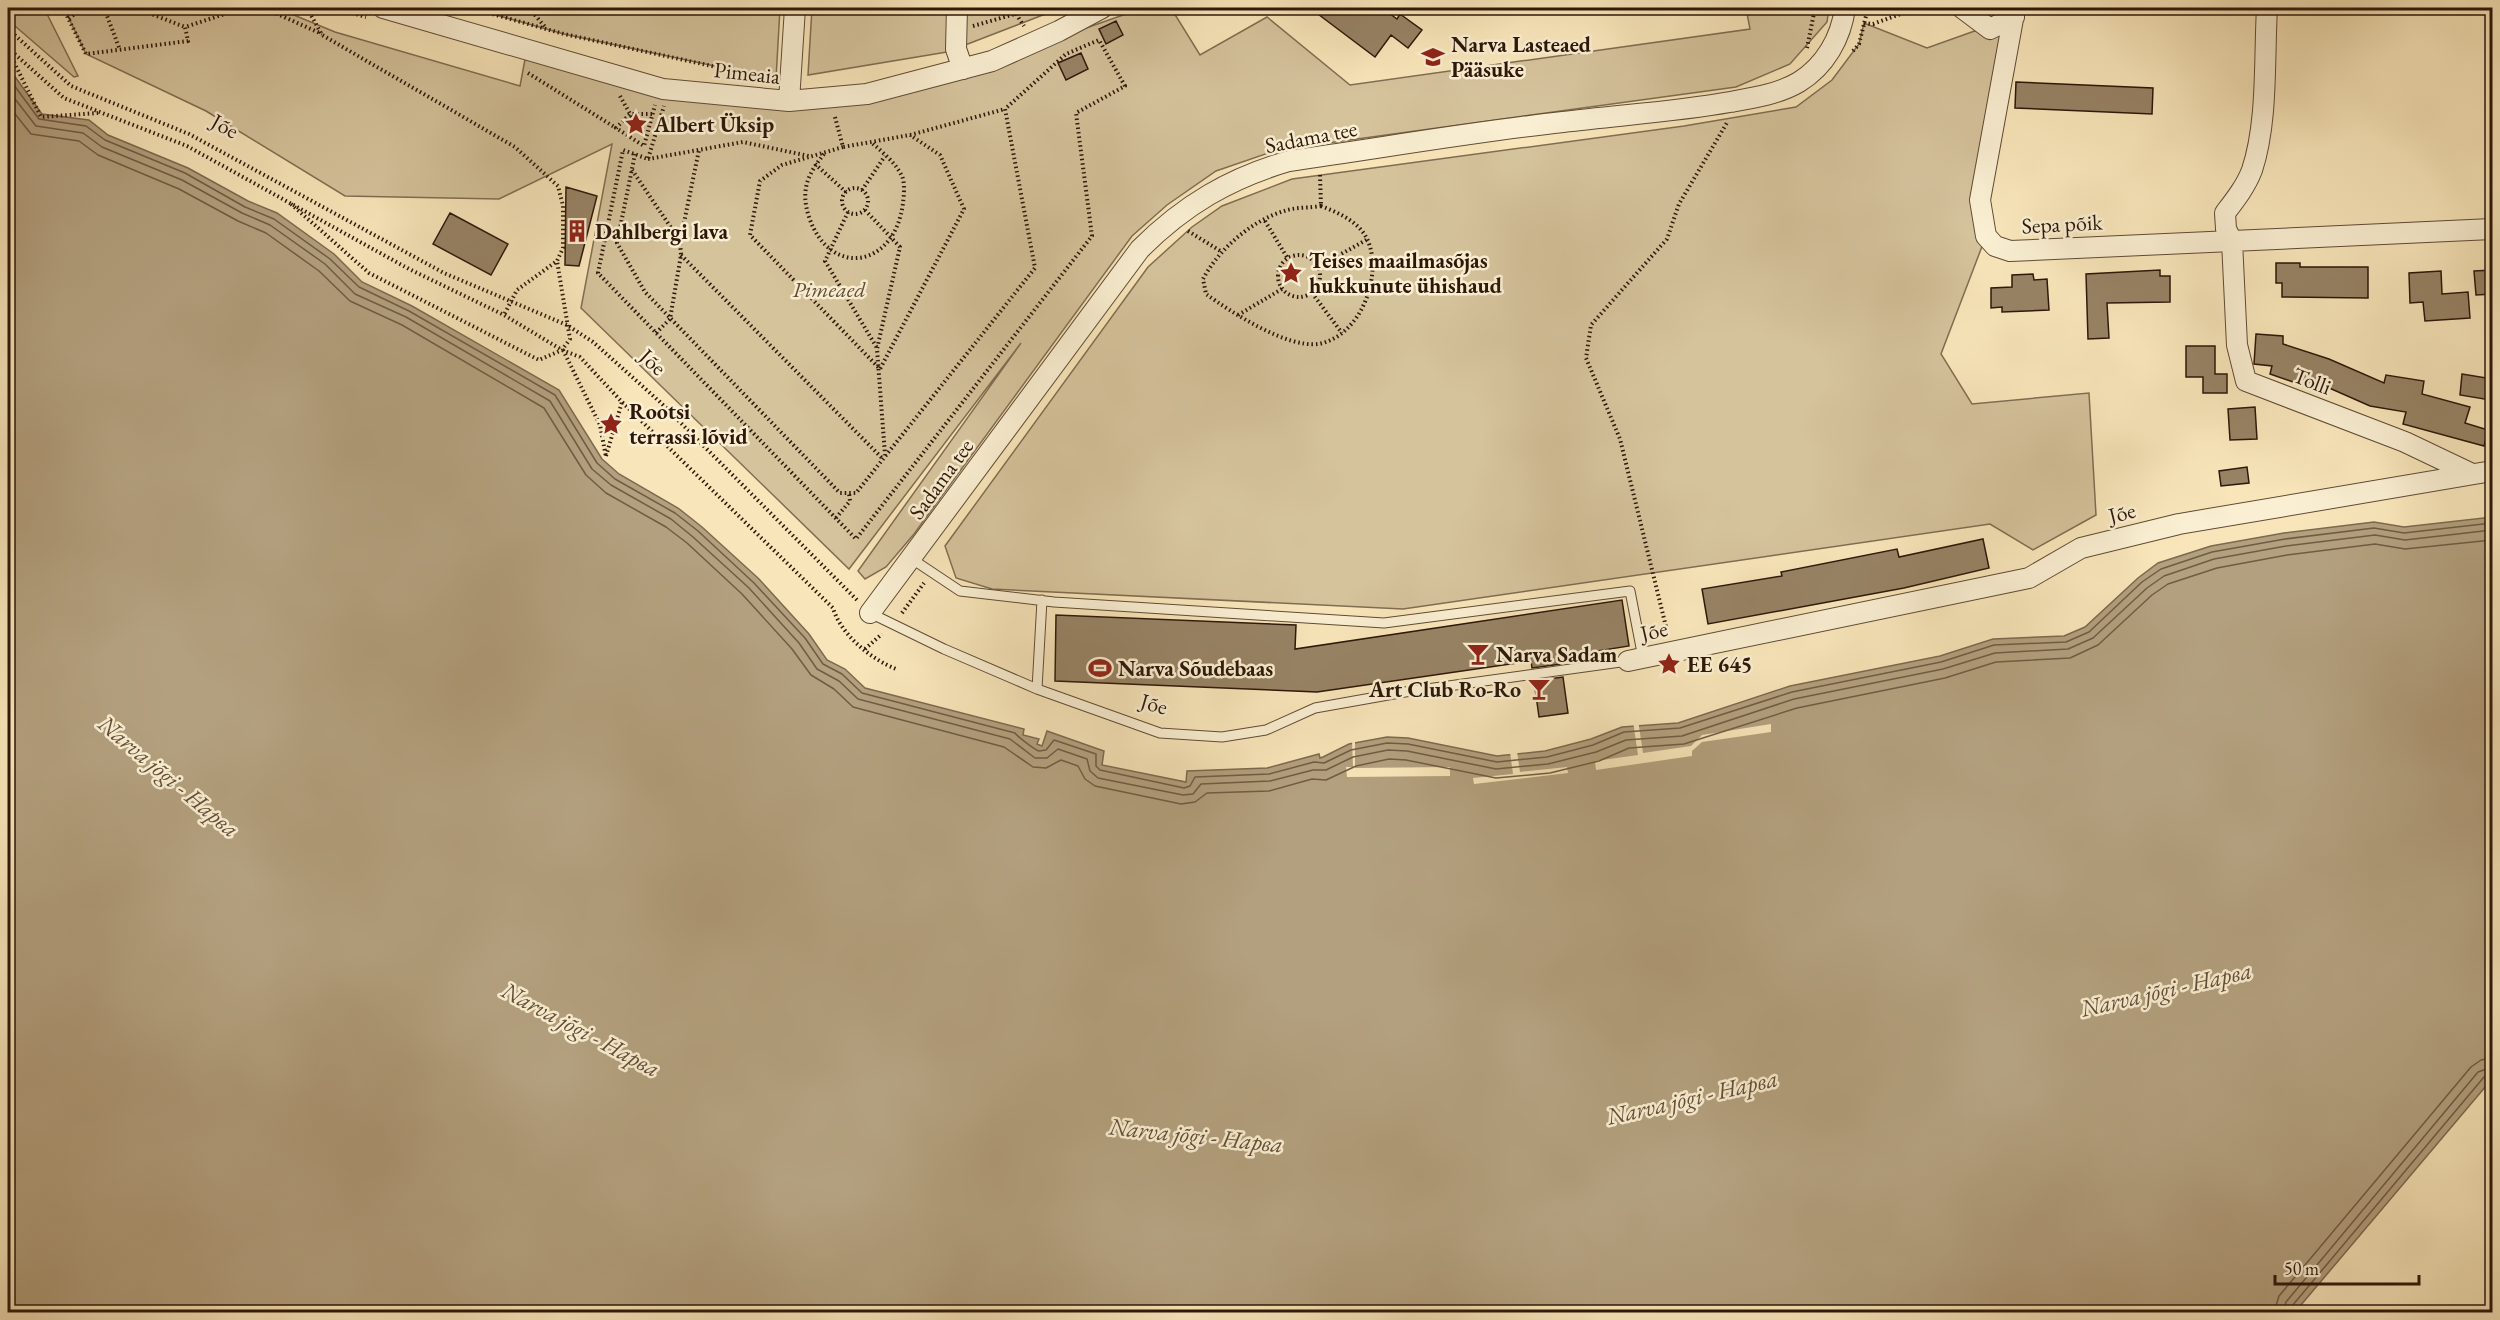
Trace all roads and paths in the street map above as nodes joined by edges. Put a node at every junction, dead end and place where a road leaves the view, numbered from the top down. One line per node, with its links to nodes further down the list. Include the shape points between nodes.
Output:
1 (63, 8): 22 (path)
2 (81, 8): 22 (path)
3 (103, 8): 4 (path); 30 (path)
4 (109, 8)
5 (136, 8): 24 (path)
6 (243, 8): 24 (path)
7 (264, 8): 28 (path)
8 (307, 8): 28 (path)
9 (383, 8): 35 (street, Pimeaia, via 663,89)
10 (471, 8): 26 (path)
11 (529, 8): 26 (path)
12 (795, 8): 35 (street)
13 (957, 8): 27 (street)
14 (1036, 8): 27 (path)
15 (1102, 8): 32 (street, Pimeaia, via 992,61)
16 (1815, 8): 31 (path)
17 (1845, 8): 95 (street, Sadama tee, via 1828,56 1813,72 1785,89 1681,111 1563,122 1289,161 1248,174 1202,197 1140,249)
18 (1917, 8): 23 (path, via 1873,24)
19 (1962, 8): 21 (street, via 1990,28)
20 (2267, 8): 69 (street, Tolli, via 2260,130 2252,170 2225,213 2226,230)
21 (2014, 12): 69 (street, Sepa põik, via 1980,200 1986,236 1995,246 2010,251)
22 (69, 19): 30 (path, via 86,54)
23 (1864, 23)
24 (185, 27): 30 (path, via 188,41)
25 (8, 29): 79 (path, Jõe, via 71,86 189,134 444,273)
26 (547, 29): 35 (path)
27 (957, 30): 32 (street, via 956,49)
28 (322, 35): 75 (path, via 515,147 544,172 558,186 563,206 563,248)
29 (8, 49): 38 (path, via 64,98); 38 (path, via 41,117)
30 (120, 50)
31 (1806, 52)
32 (963, 69): 35 (street, Pimeaia, via 867,94)
33 (528, 73): 43 (path)
34 (616, 89): 39 (path)
35 (790, 92)
36 (665, 103): 52 (path)
37 (1005, 109): 44 (path); 90 (path, via 1035,268); 94 (path, via 1066,54 1099,40 1125,86 1076,113 1092,236 856,539)
38 (102, 113): 60 (path, via 187,146)
39 (630, 114): 42 (path); 43 (path); 43 (path, via 652,114 644,146)
40 (835, 117): 46 (path)
41 (1718, 120): 101 (path, via 1730,117 1679,204 1667,239 1591,325 1586,358 1620,439)
42 (634, 121)
43 (616, 128)
44 (909, 135): 45 (path); 88 (path, via 940,155 964,209)
45 (871, 142): 46 (path); 50 (path)
46 (843, 147): 48 (path)
47 (699, 150): 51 (path, via 743,142); 52 (path); 70 (path)
48 (825, 153): 51 (path); 53 (path)
49 (635, 154): 52 (path); 54 (path); 84 (path, via 623,150 598,273)
50 (885, 155): 58 (path); 67 (path, via 903,178 902,218)
51 (811, 157): 88 (path, via 782,165 760,181 750,235)
52 (648, 159)
53 (815, 164): 59 (path); 71 (path, via 809,172 806,207 819,238)
54 (632, 169): 70 (path); 82 (path, via 617,243 645,292)
55 (1331, 173): 56 (path)
56 (1320, 175): 57 (path); 61 (path)
57 (1310, 176)
58 (862, 190): 59 (path); 62 (path, via 868,199)
59 (846, 192): 63 (path, via 842,203)
60 (285, 199): 80 (path, via 409,269); 87 (path, via 369,273 539,360)
61 (1321, 206): 64 (path, via 1284,211); 68 (path, via 1352,220)
62 (865, 210): 63 (path, via 857,214); 67 (path)
63 (848, 212): 71 (path)
64 (1265, 221): 72 (path, via 1237,236); 74 (path)
65 (1180, 226): 72 (path)
66 (2493, 229): 69 (street)
67 (892, 238): 71 (path, via 872,255 860,258 846,257); 86 (path, via 900,248)
68 (1368, 239): 76 (path); 85 (path, via 1373,262 1369,291 1359,316)
69 (2232, 241): 92 (street, Tolli, via 2237,345 2246,381 2406,442)
70 (680, 242): 73 (path)
71 (830, 248): 86 (path, via 825,261)
72 (1222, 252): 81 (path, via 1203,279 1206,294)
73 (681, 255): 82 (path); 90 (path)
74 (1288, 259): 76 (path, via 1301,256); 77 (path, via 1279,270)
75 (557, 261): 79 (path, via 517,290); 83 (path)
76 (1318, 267): 78 (path, via 1319,281)
77 (1282, 289): 78 (path, via 1293,296); 81 (path)
78 (1312, 293): 85 (path)
79 (510, 301): 80 (path); 83 (path, Jõe)
80 (504, 315): 87 (path)
81 (1238, 315): 85 (path, via 1295,341 1318,344)
82 (670, 319): 84 (path); 93 (path, via 840,493)
83 (567, 326): 87 (path, via 570,339); 98 (path, Jõe, via 606,350)
84 (656, 333): 94 (path)
85 (1342, 333)
86 (878, 349): 88 (path)
87 (562, 350): 89 (path, via 580,357); 89 (path, via 600,425 606,457)
88 (880, 369): 90 (path)
89 (622, 402): 100 (path, via 833,608 836,621)
90 (884, 457): 93 (path, via 856,493)
91 (2493, 471): 92 (street)
92 (2470, 473): 101 (street, Jõe, via 2179,524 2081,548 2029,578)
93 (849, 493): 94 (path, via 850,501)
94 (836, 518)
95 (912, 559): 96 (lane); 98 (street, Sadama tee)
96 (932, 573): 97 (lane, via 960,591); 99 (path)
97 (1042, 600): 102 (lane, via 1384,623 1630,591); 104 (lane)
98 (870, 613): 99 (lane, Jõe)
99 (892, 626): 100 (path); 104 (lane, Jõe)
100 (865, 649): 103 (path, via 876,661)
101 (1672, 651): 102 (street, Jõe)
102 (1635, 659): 104 (lane, Jõe, via 1315,708 1266,730 1222,737 1160,733)
103 (896, 669)
104 (1037, 689)

